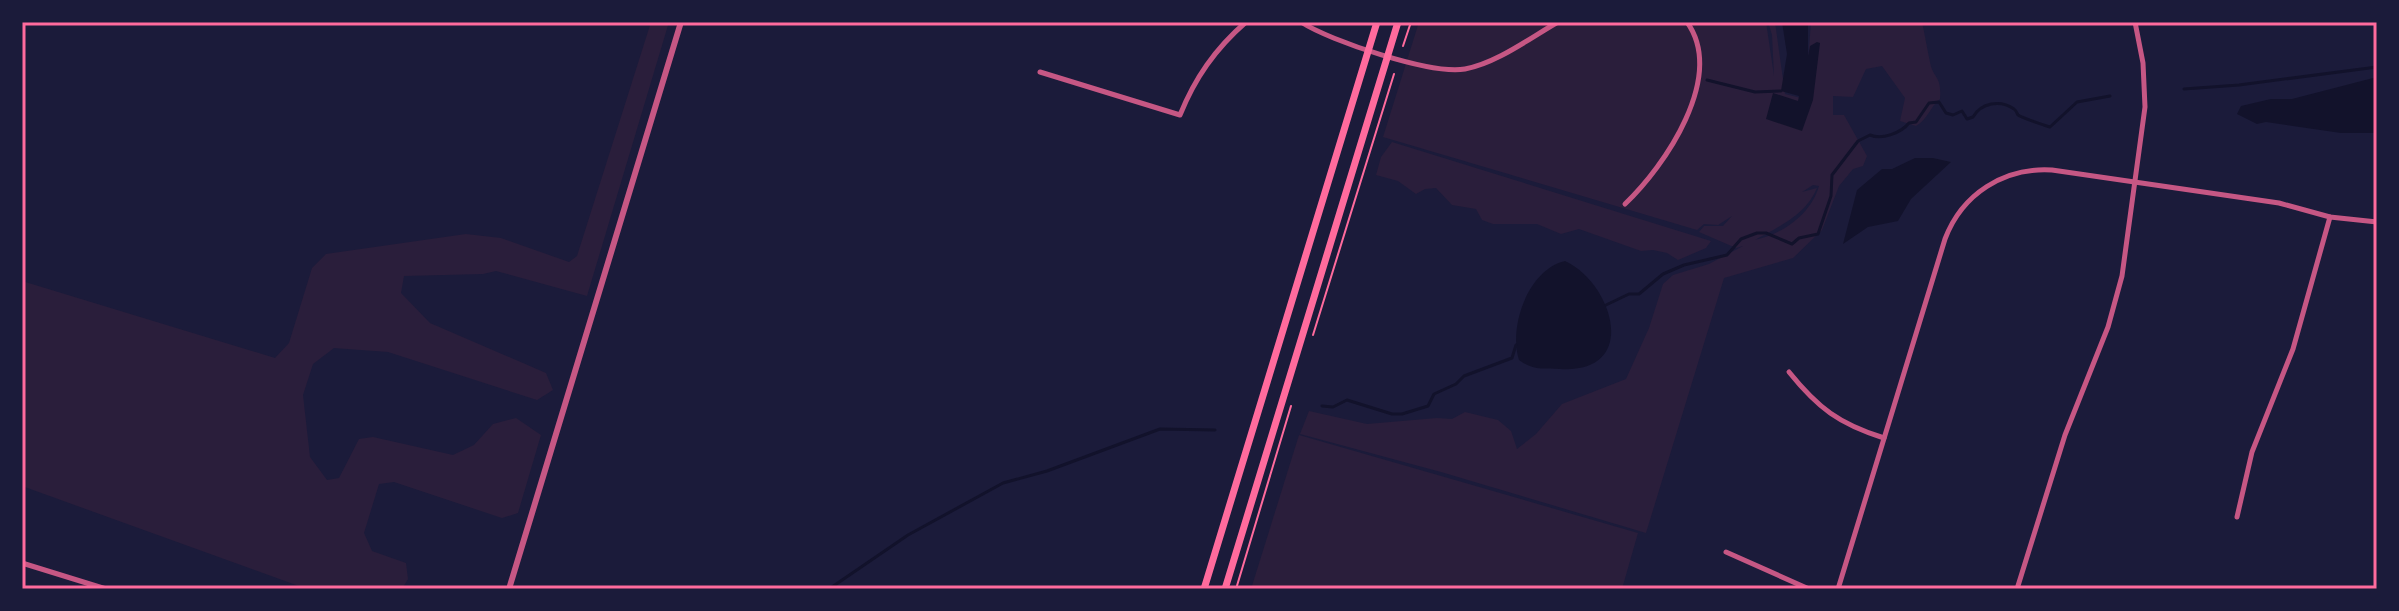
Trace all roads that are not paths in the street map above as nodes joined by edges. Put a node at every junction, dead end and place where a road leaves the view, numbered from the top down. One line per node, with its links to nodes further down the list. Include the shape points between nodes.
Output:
1 (681, 22): 22 (street)
2 (1246, 22): 11 (street, via 1208,61 1180,115)
3 (1301, 22): 9 (street)
4 (1377, 22): 9 (main road)
5 (1398, 22): 10 (main road)
6 (1558, 22): 10 (street, via 1464,69 1425,66)
7 (1687, 22): 13 (street, via 1700,62 1688,113 1671,150)
8 (2135, 22): 12 (street, via 2145,91)
9 (1369, 49): 10 (street); 23 (main road)
10 (1388, 55): 24 (main road)
11 (1040, 72)
12 (2135, 184): 14 (street, via 2279,203); 17 (street, via 2052,170 2020,172 1974,196 1952,223 1943,245); 27 (street, via 2113,313 2065,435)
13 (1625, 204)
14 (2330, 217): 15 (street); 18 (street, via 2293,349 2252,452)
15 (2377, 222)
16 (1789, 372): 17 (street, via 1835,418)
17 (1884, 438): 26 (street)
18 (2237, 517)
19 (1726, 552): 25 (street)
20 (22, 563): 21 (street)
21 (106, 589)
22 (509, 589)
23 (1204, 589)
24 (1225, 589)
25 (1809, 589)
26 (1838, 589)
27 (2017, 589)

